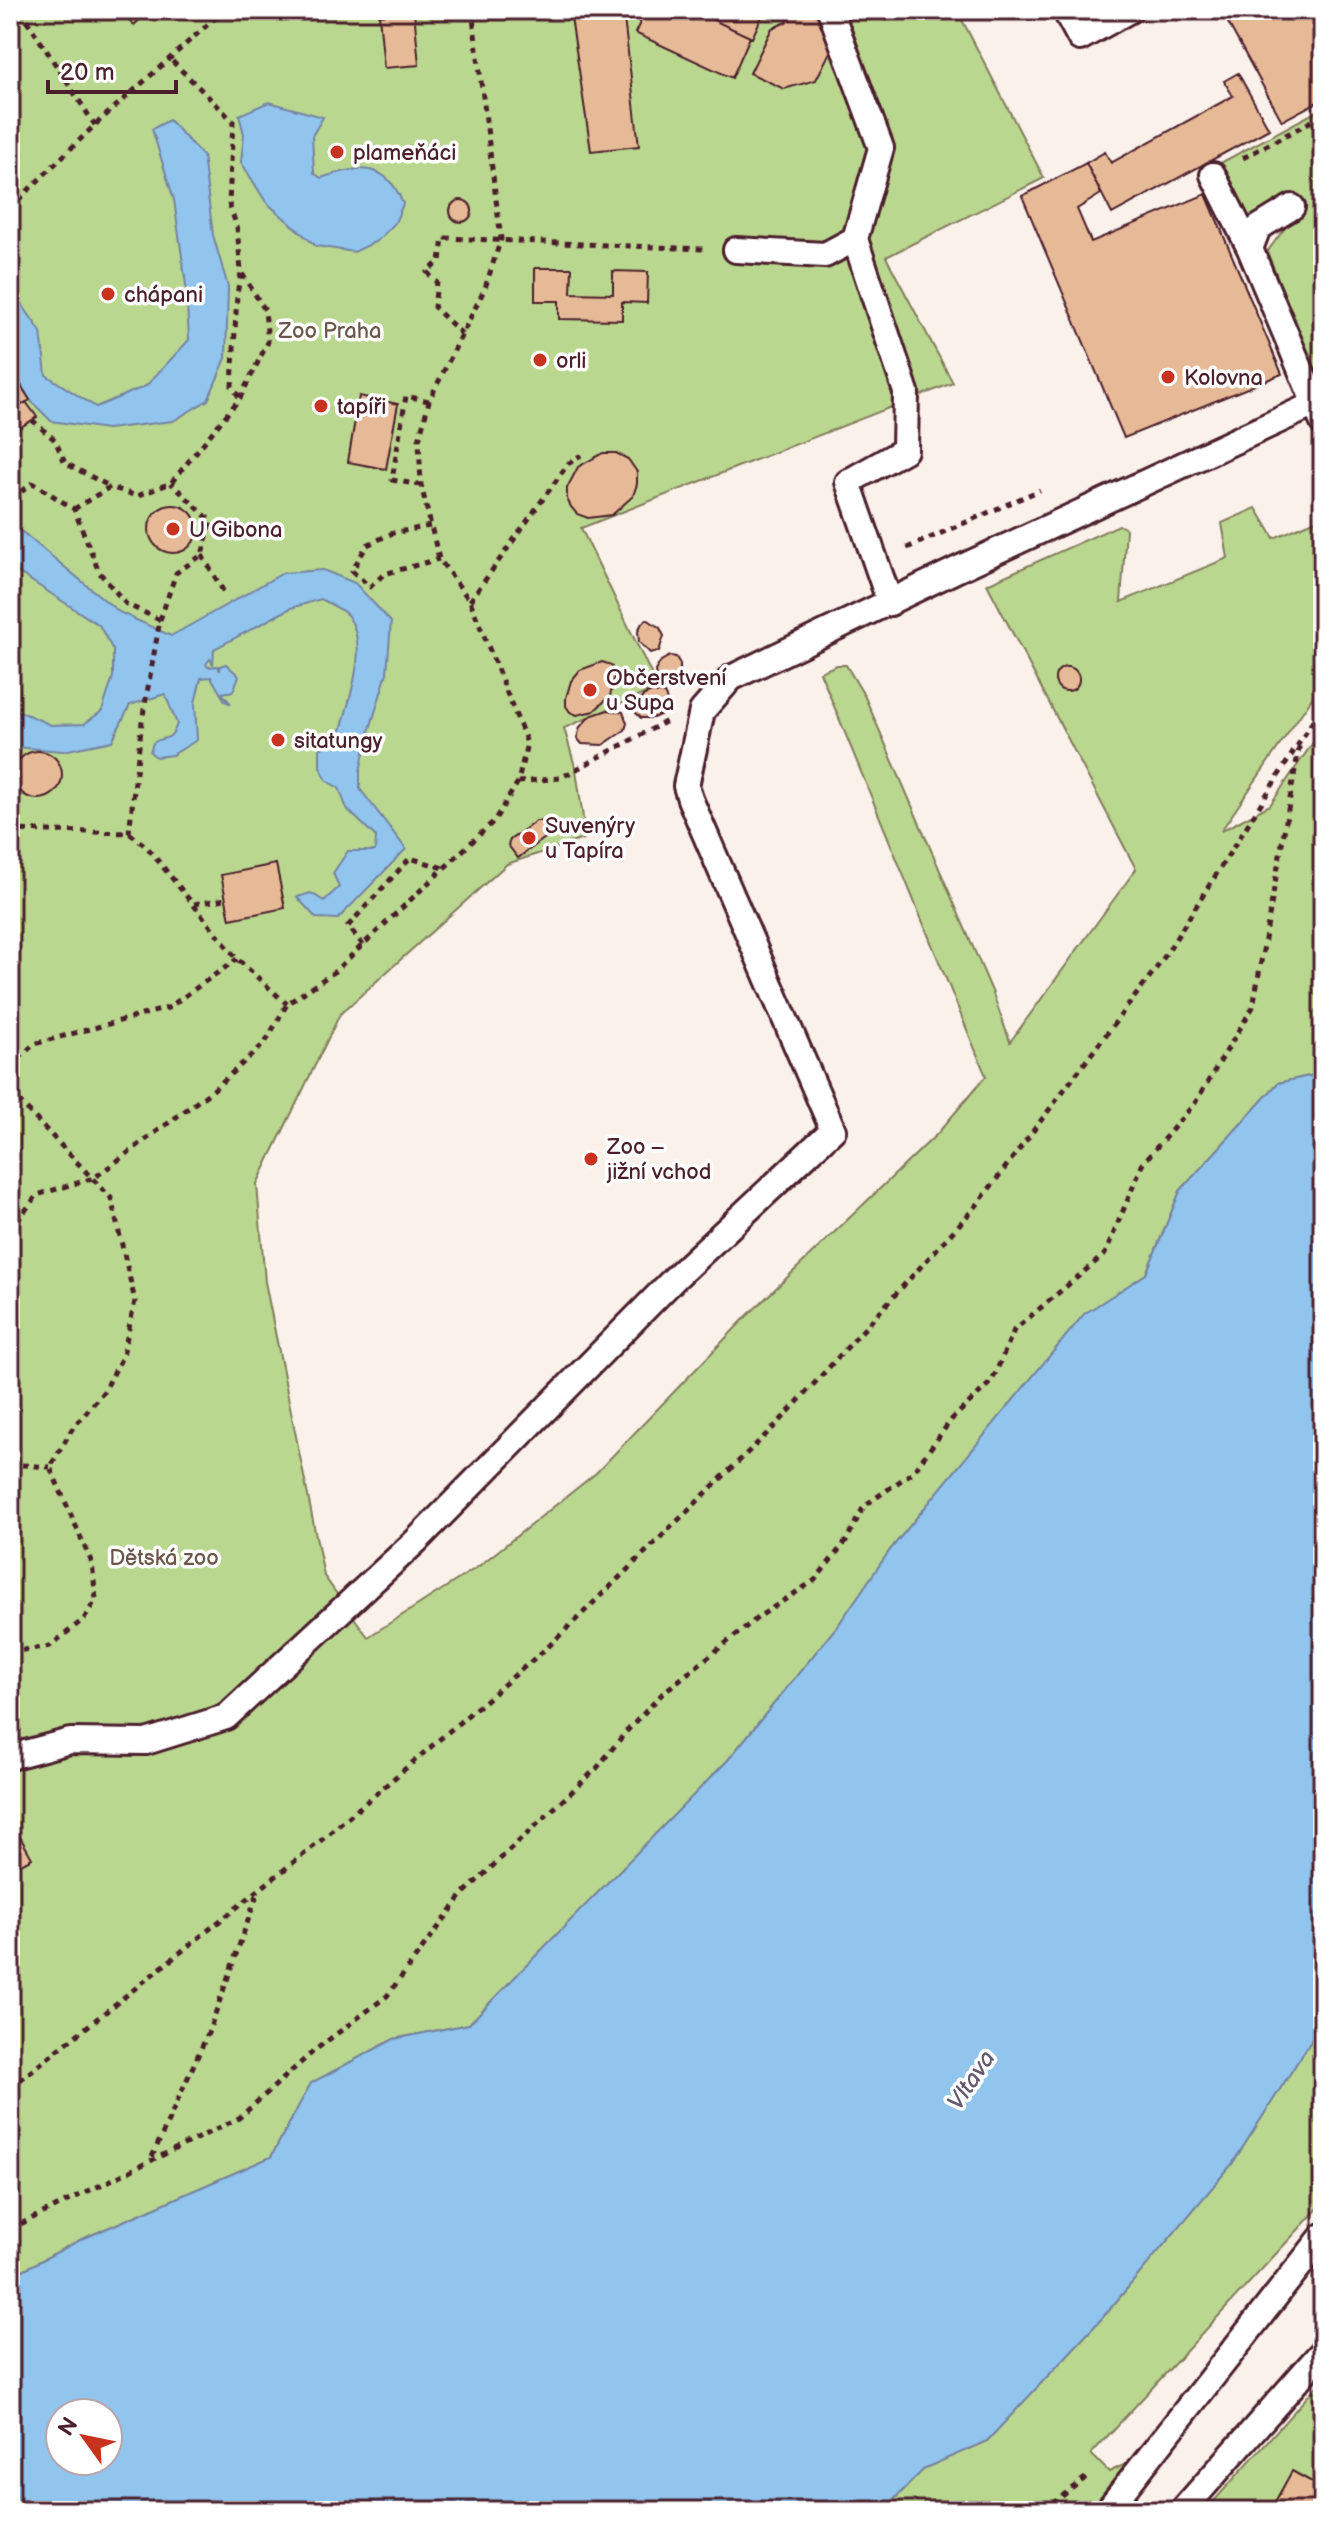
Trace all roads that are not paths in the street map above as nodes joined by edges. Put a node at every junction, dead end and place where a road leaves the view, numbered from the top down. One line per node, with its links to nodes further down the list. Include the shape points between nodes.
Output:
1 (830, 10): 6 (lane, via 881,148)
2 (1065, 10): 3 (lane, via 1080,38)
3 (1130, 10)
4 (1213, 175): 7 (lane)
5 (1292, 207): 7 (lane, via 1258,228)
6 (855, 239): 8 (lane, via 825,255); 10 (lane, via 906,392 905,450 848,482)
7 (1250, 249): 9 (lane)
8 (736, 250)
9 (1320, 409): 10 (lane)
10 (890, 603): 11 (lane, via 731,678 702,711 686,786 833,1130 676,1277 416,1541 226,1717 146,1742 70,1741)
11 (10, 1757)
12 (1323, 2236): 14 (lane)
13 (1323, 2351): 15 (lane)
14 (1107, 2511)
15 (1182, 2511)

